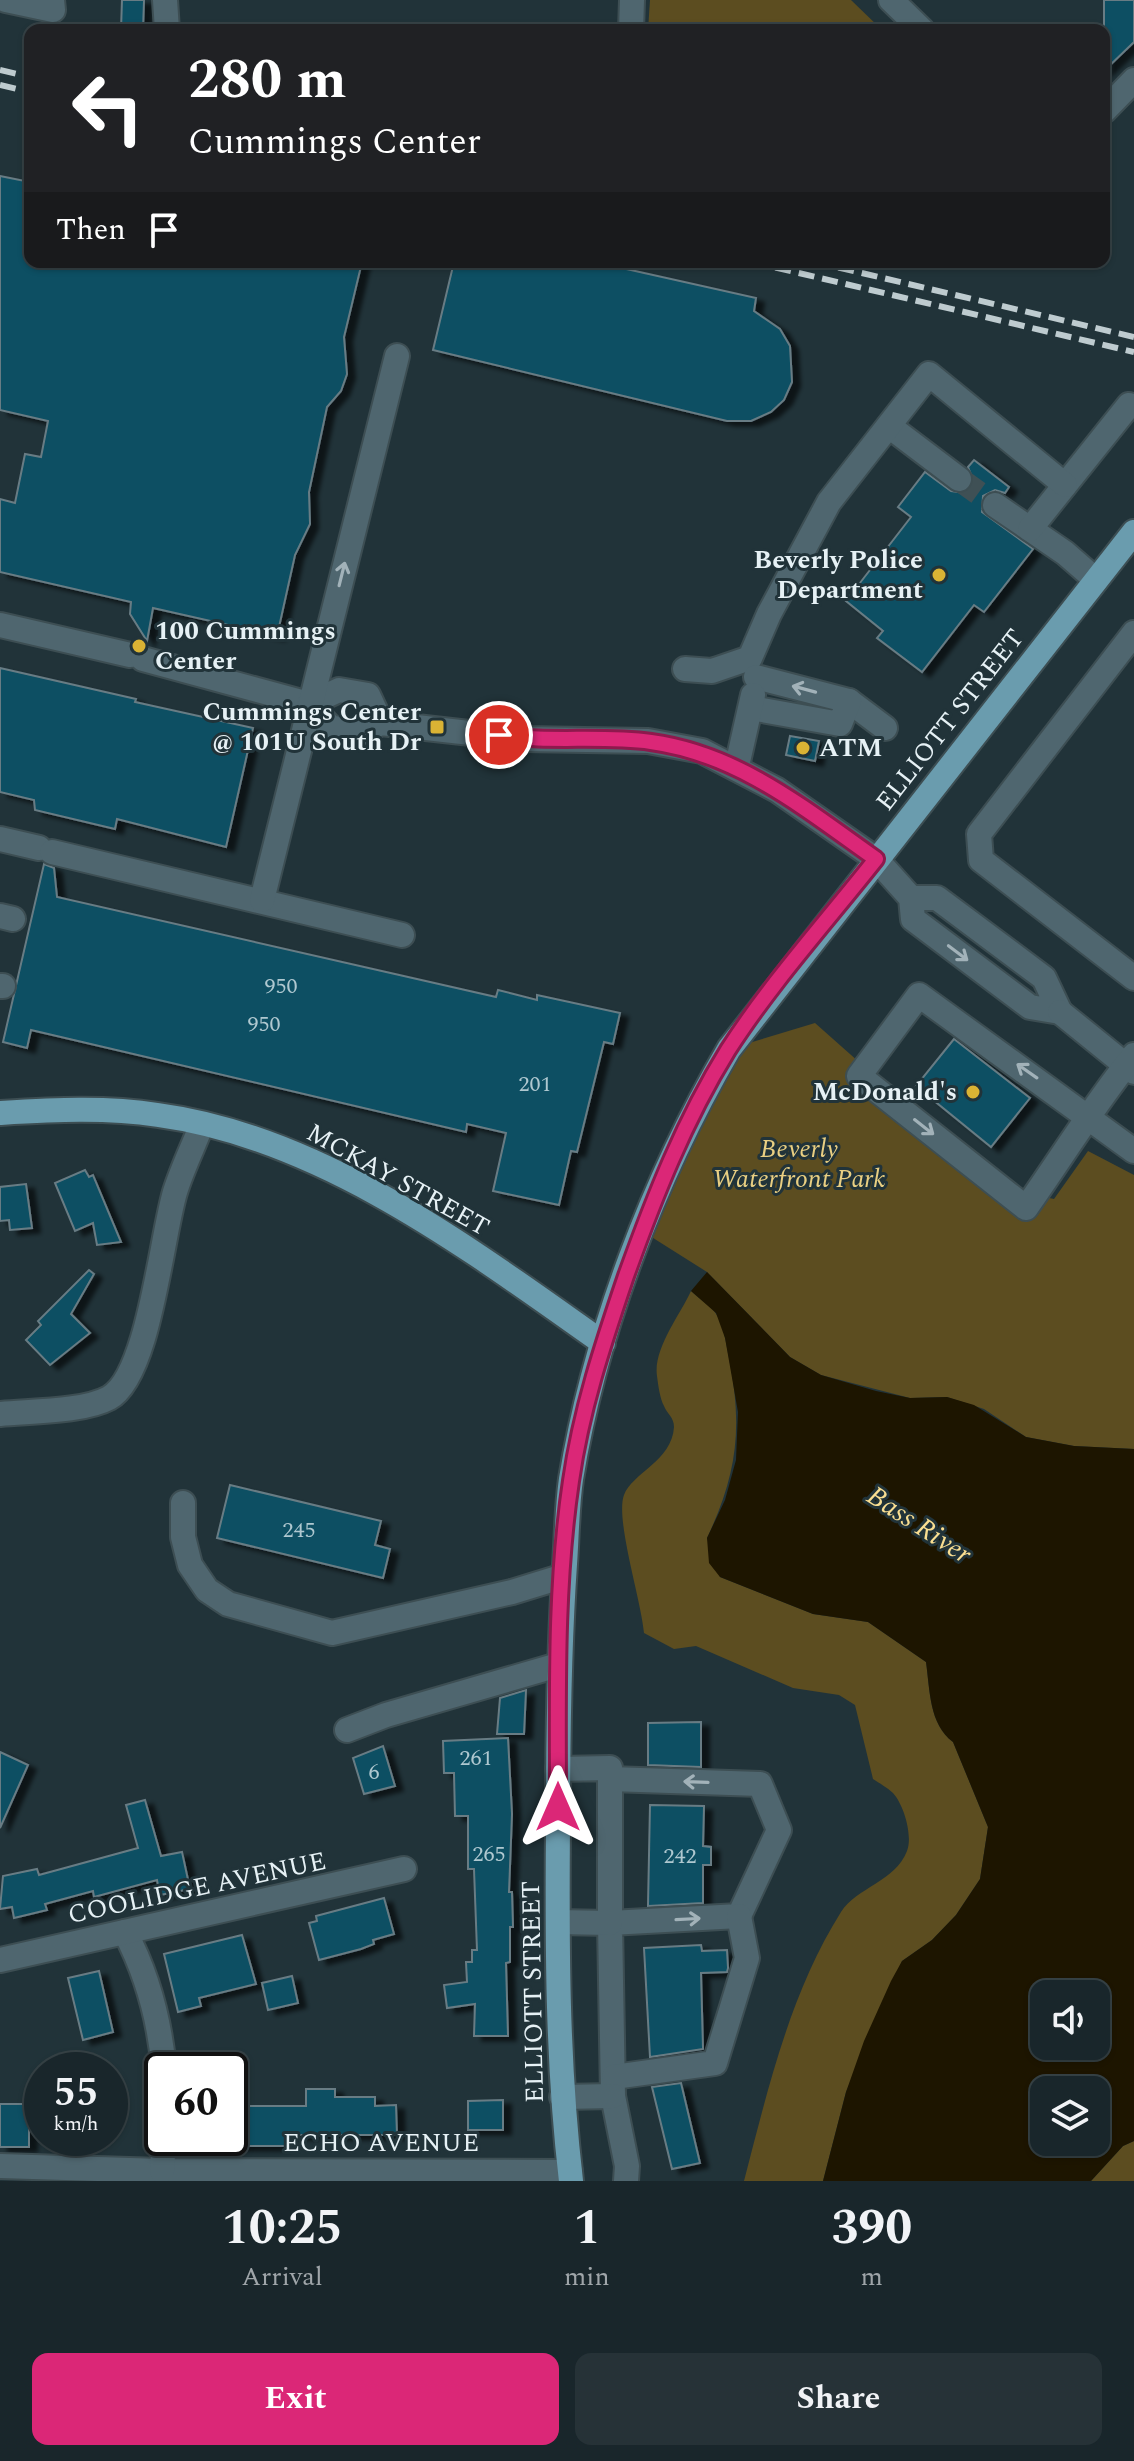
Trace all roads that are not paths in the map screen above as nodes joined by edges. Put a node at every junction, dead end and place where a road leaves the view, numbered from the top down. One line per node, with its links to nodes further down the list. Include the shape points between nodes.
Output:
1 (6, 0): 2 (street, via 53,10)
2 (52, 0)
3 (165, 0): 7 (street)
4 (616, 0): 5 (street)
5 (632, 0): 8 (street)
6 (891, 0): 9 (street)
7 (167, 24)
8 (631, 24)
9 (916, 24)
10 (1134, 80): 11 (street)
11 (1110, 105)
12 (397, 356): 26 (street, one-way to 12)
13 (1129, 405): 16 (street)
14 (889, 426): 15 (street); 16 (street, via 929,374); 23 (street, via 829,502 769,614)
15 (959, 479)
16 (1065, 485): 18 (street)
17 (995, 505): 18 (street)
18 (1030, 529): 20 (street)
19 (1134, 532): 20 (main road, ELLIOTT STREET)
20 (1096, 580): 32 (main road, ELLIOTT STREET)
21 (0, 625): 26 (street)
22 (1134, 633): 35 (street, via 979,834 981,860)
23 (753, 667): 24 (street); 25 (street, one-way to 23); 27 (street)
24 (685, 669)
25 (849, 701): 27 (street, via 840,724); 29 (street)
26 (309, 704): 28 (street, via 330,727 358,734); 28 (street, via 339,690 368,695); 33 (street)
27 (751, 708): 30 (street)
28 (381, 723): 30 (street, via 523,739 648,741 702,751)
29 (885, 728)
30 (737, 766): 32 (street)
31 (0, 839): 33 (street)
32 (876, 859): 36 (street, via 911,898 913,919 1030,1007 1060,1012); 41 (main road, ELLIOTT STREET, via 753,1015 702,1096 658,1188)
33 (262, 900): 34 (street)
34 (402, 935)
35 (1134, 978)
36 (1131, 1064): 38 (street)
37 (0, 1113): 39 (main road, MCKAY STREET, via 91,1109)
38 (1090, 1116): 38 (street, one-way to 38, via 919,995 859,1076 1026,1208); 40 (street)
39 (202, 1124): 41 (main road, MCKAY STREET, via 297,1153 486,1261); 42 (street, via 175,1192 138,1360 125,1387 107,1399 80,1405)
40 (1134, 1151)
41 (603, 1343): 44 (main road, ELLIOTT STREET, via 570,1483)
42 (0, 1414)
43 (183, 1503): 44 (street, via 190,1565 207,1590 228,1604 332,1633)
44 (564, 1576): 45 (main road, ELLIOTT STREET)
45 (558, 1665): 46 (street); 47 (main road, ELLIOTT STREET)
46 (347, 1730)
47 (558, 1769): 48 (street, via 610,1768); 51 (main road, ELLIOTT STREET)
48 (610, 1779): 50 (street, one-way to 48, via 779,1830 760,1784); 52 (street)
49 (404, 1869): 53 (street, COOLIDGE AVENUE)
50 (739, 1916): 52 (street, one-way to 50); 56 (street, via 747,1958 715,2063)
51 (558, 1922): 52 (street); 57 (main road, ELLIOTT STREET)
52 (610, 1923): 56 (street)
53 (125, 1932): 54 (street, COOLIDGE AVENUE); 55 (street, via 153,2004)
54 (0, 1960)
55 (161, 2052)
56 (613, 2086): 57 (street); 64 (street)
57 (562, 2097): 63 (main road, ELLIOTT STREET)
58 (163, 2156): 60 (street)
59 (0, 2166): 60 (street, ECHO AVENUE)
60 (162, 2171): 61 (street, ECHO AVENUE)
61 (284, 2176): 62 (street, ECHO AVENUE)
62 (436, 2176): 63 (street, ECHO AVENUE)
63 (570, 2176)
64 (626, 2181)

